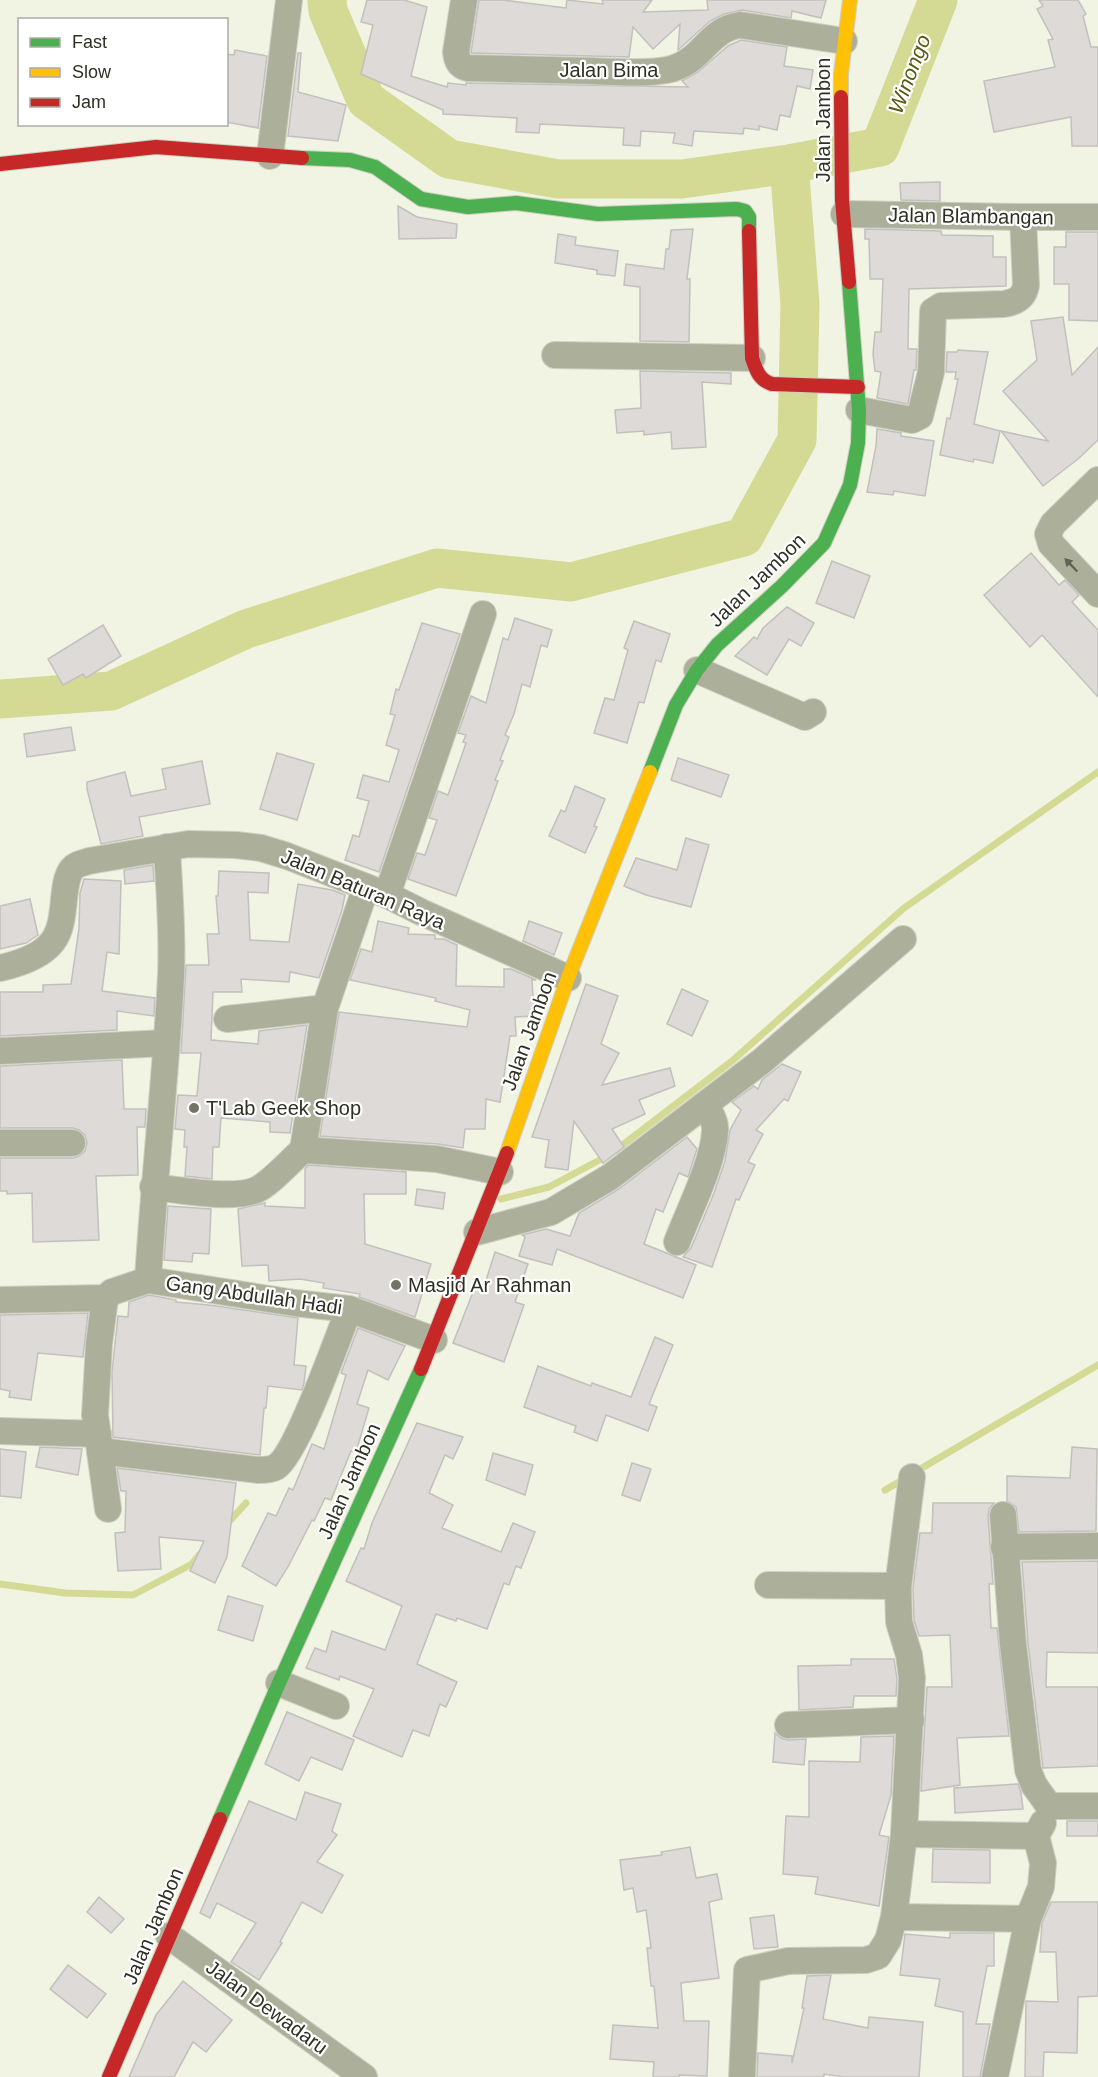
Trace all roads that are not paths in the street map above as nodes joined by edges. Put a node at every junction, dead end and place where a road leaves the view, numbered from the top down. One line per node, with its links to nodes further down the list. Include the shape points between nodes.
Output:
1 (289, 0): 5 (street)
2 (464, 0): 4 (street, Jalan Bima, via 456,59 468,68 668,70 694,59 718,33 740,25)
3 (850, 0): 4 (main road, Jalan Jambon)
4 (844, 40): 7 (main road, Jalan Jambon)
5 (270, 156): 6 (main road, via 156,147); 11 (main road, via 350,160 375,167 422,199 468,207 516,203 598,214 737,209 745,212 749,217)
6 (0, 164)
7 (843, 207): 9 (street, Jalan Blambangan); 12 (main road, Jalan Jambon)
8 (1098, 217): 9 (street, Jalan Blambangan)
9 (1023, 218): 12 (street, via 1023,296 1013,302 941,306 933,311 931,372 920,416 912,420)
10 (555, 355): 11 (street)
11 (752, 358): 12 (main road, via 758,377 765,382 820,386)
12 (859, 399): 16 (main road, Jalan Jambon, via 858,443 850,485 824,543 717,645)
13 (1098, 480): 14 (street, one-way to 13, via 1051,544 1048,534 1053,524)
14 (1098, 594)
15 (483, 614): 19 (street)
16 (697, 670): 17 (street, via 805,717); 22 (main road, Jalan Jambon, via 676,705)
17 (813, 712)
18 (167, 847): 19 (street, Jalan Baturan Raya, via 210,844 261,848); 21 (street, Jalan Baturan Raya, via 77,865 68,878 59,932 52,942 30,958); 25 (street, via 171,950)
19 (376, 891): 22 (street, Jalan Baturan Raya); 23 (street)
20 (903, 939): 27 (street)
21 (0, 968)
22 (568, 978): 31 (main road, Jalan Jambon)
23 (325, 1008): 24 (street); 30 (street)
24 (227, 1019)
25 (166, 1043): 26 (street); 32 (street)
26 (0, 1051)
27 (705, 1105): 33 (street, via 610,1178 551,1212); 34 (street, via 714,1124 713,1140)
28 (0, 1143): 29 (street)
29 (72, 1143)
30 (303, 1150): 31 (street, via 437,1159); 32 (street, via 256,1190 223,1194)
31 (500, 1172): 33 (main road, Jalan Jambon)
32 (153, 1187): 35 (street)
33 (477, 1232): 39 (main road, Jalan Jambon)
34 (677, 1242)
35 (148, 1280): 36 (street, Gang Abdullah Hadi); 38 (street, Gang Abdullah Hadi)
36 (105, 1298): 37 (street, Gang Abdullah Hadi); 41 (street, via 95,1405)
37 (0, 1300)
38 (349, 1308): 39 (street, Gang Abdullah Hadi); 41 (street, via 311,1405 275,1468 258,1470)
39 (434, 1340): 49 (main road, Jalan Jambon)
40 (0, 1431): 41 (street)
41 (99, 1442): 43 (street)
42 (912, 1477): 48 (street)
43 (108, 1509)
44 (1003, 1515): 46 (street)
45 (1098, 1546): 46 (street)
46 (1004, 1547): 53 (street, via 1029,1770)
47 (768, 1585): 48 (street)
48 (898, 1586): 51 (street, via 899,1622 912,1678)
49 (279, 1683): 50 (street); 59 (main road, Jalan Jambon)
50 (336, 1706)
51 (911, 1720): 52 (street); 55 (street)
52 (788, 1725)
53 (1049, 1806): 54 (street); 56 (street)
54 (1098, 1806)
55 (904, 1834): 56 (street); 57 (street)
56 (1035, 1836): 58 (street, via 1042,1863 1041,1887)
57 (894, 1917): 58 (street); 62 (street, via 888,1940 878,1956 866,1960 788,1961 747,1970)
58 (1028, 1918): 63 (street)
59 (169, 1936): 60 (main road, Jalan Jambon); 61 (street, Jalan Dewadaru)
60 (109, 2077)
61 (364, 2077)
62 (742, 2077)
63 (995, 2077)

